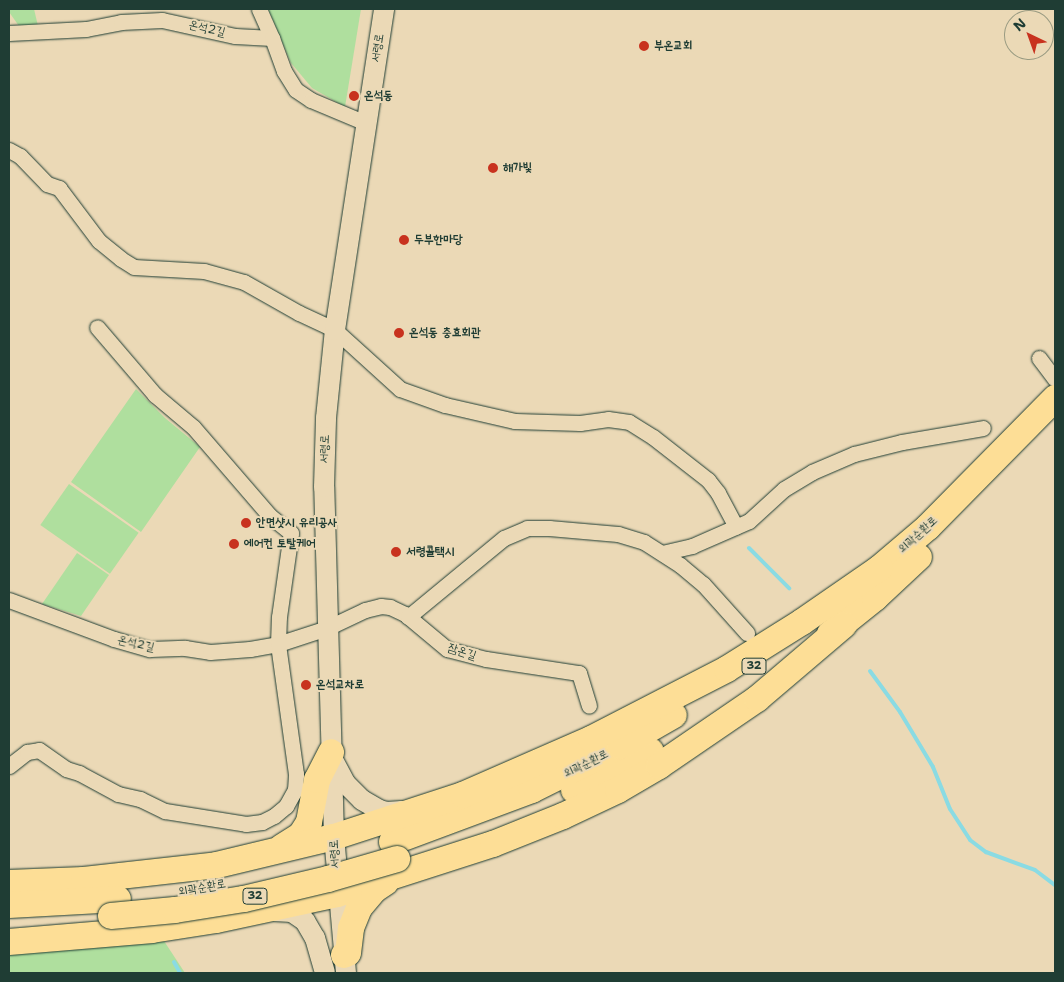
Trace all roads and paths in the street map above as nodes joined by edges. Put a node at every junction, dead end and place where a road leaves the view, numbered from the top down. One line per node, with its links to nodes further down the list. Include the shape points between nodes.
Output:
1 (260, 9): 4 (street)
2 (384, 9): 5 (street, 서령로)
3 (9, 33): 4 (street, 온석2길, via 86,29 121,22 162,20 235,36)
4 (272, 38): 5 (street, via 284,71 296,90)
5 (366, 123): 8 (street, 서령로)
6 (9, 150): 8 (street, via 20,156 47,184 59,188 100,241 134,267 204,271 244,282)
7 (97, 327): 21 (street, via 155,395 193,427 269,515 291,533)
8 (336, 330): 14 (street, via 400,389 445,405 515,421 580,423 608,419 629,422 708,480); 19 (street, 서령로, via 326,418)
9 (1040, 358): 10 (street)
10 (1055, 379)
11 (1055, 398): 16 (highway, 외곽순환로 / 32, via 928,526)
12 (1055, 420): 28 (highway, 외곽순환로 / 32, via 969,510 875,598 844,624 715,713 618,768 507,820)
13 (983, 428): 14 (street, via 854,454 812,472 784,489 749,521)
14 (736, 527): 15 (street, via 692,546)
15 (662, 553): 18 (street, via 644,542 618,534 527,528 504,538); 20 (street, via 703,584)
16 (880, 568): 25 (highway, via 765,646 683,693 544,761); 28 (highway, 외곽순환로 / 32, via 766,658 620,746)
17 (9, 600): 21 (street, 온석2길, via 114,639 156,650 219,651)
18 (408, 616): 19 (street, 잠온길, via 397,609 381,606 364,610); 22 (street, 잠온길, via 447,649 486,659 579,673)
19 (327, 628): 21 (street, 온석2길); 23 (street, 서령로)
20 (747, 633)
21 (278, 644): 24 (street, via 296,785 288,804 268,820 246,824 165,811 140,799 118,794 66,768 39,750 27,752)
22 (590, 706)
23 (331, 752): 25 (street, via 340,775 357,796 379,810); 26 (street, 서령로); 27 (highway, via 317,780 311,816 305,829)
24 (9, 766)
25 (405, 815): 26 (highway)
26 (334, 837): 27 (highway); 30 (street, 서령로)
27 (274, 852): 29 (highway, via 207,866 84,880)
28 (396, 859): 30 (highway); 32 (highway, 외곽순환로 / 32, bridge, via 244,899 175,910); 36 (highway, via 359,908 351,928 348,953)
29 (9, 883)
30 (337, 894): 33 (highway); 36 (street, 서령로)
31 (9, 905): 32 (highway, 외곽순환로 / 32)
32 (114, 908): 34 (highway, 외곽순환로 / 32)
33 (266, 909): 35 (highway, via 152,930); 36 (street, via 268,912 292,912 305,921)
34 (9, 923)
35 (9, 942)
36 (336, 969)

